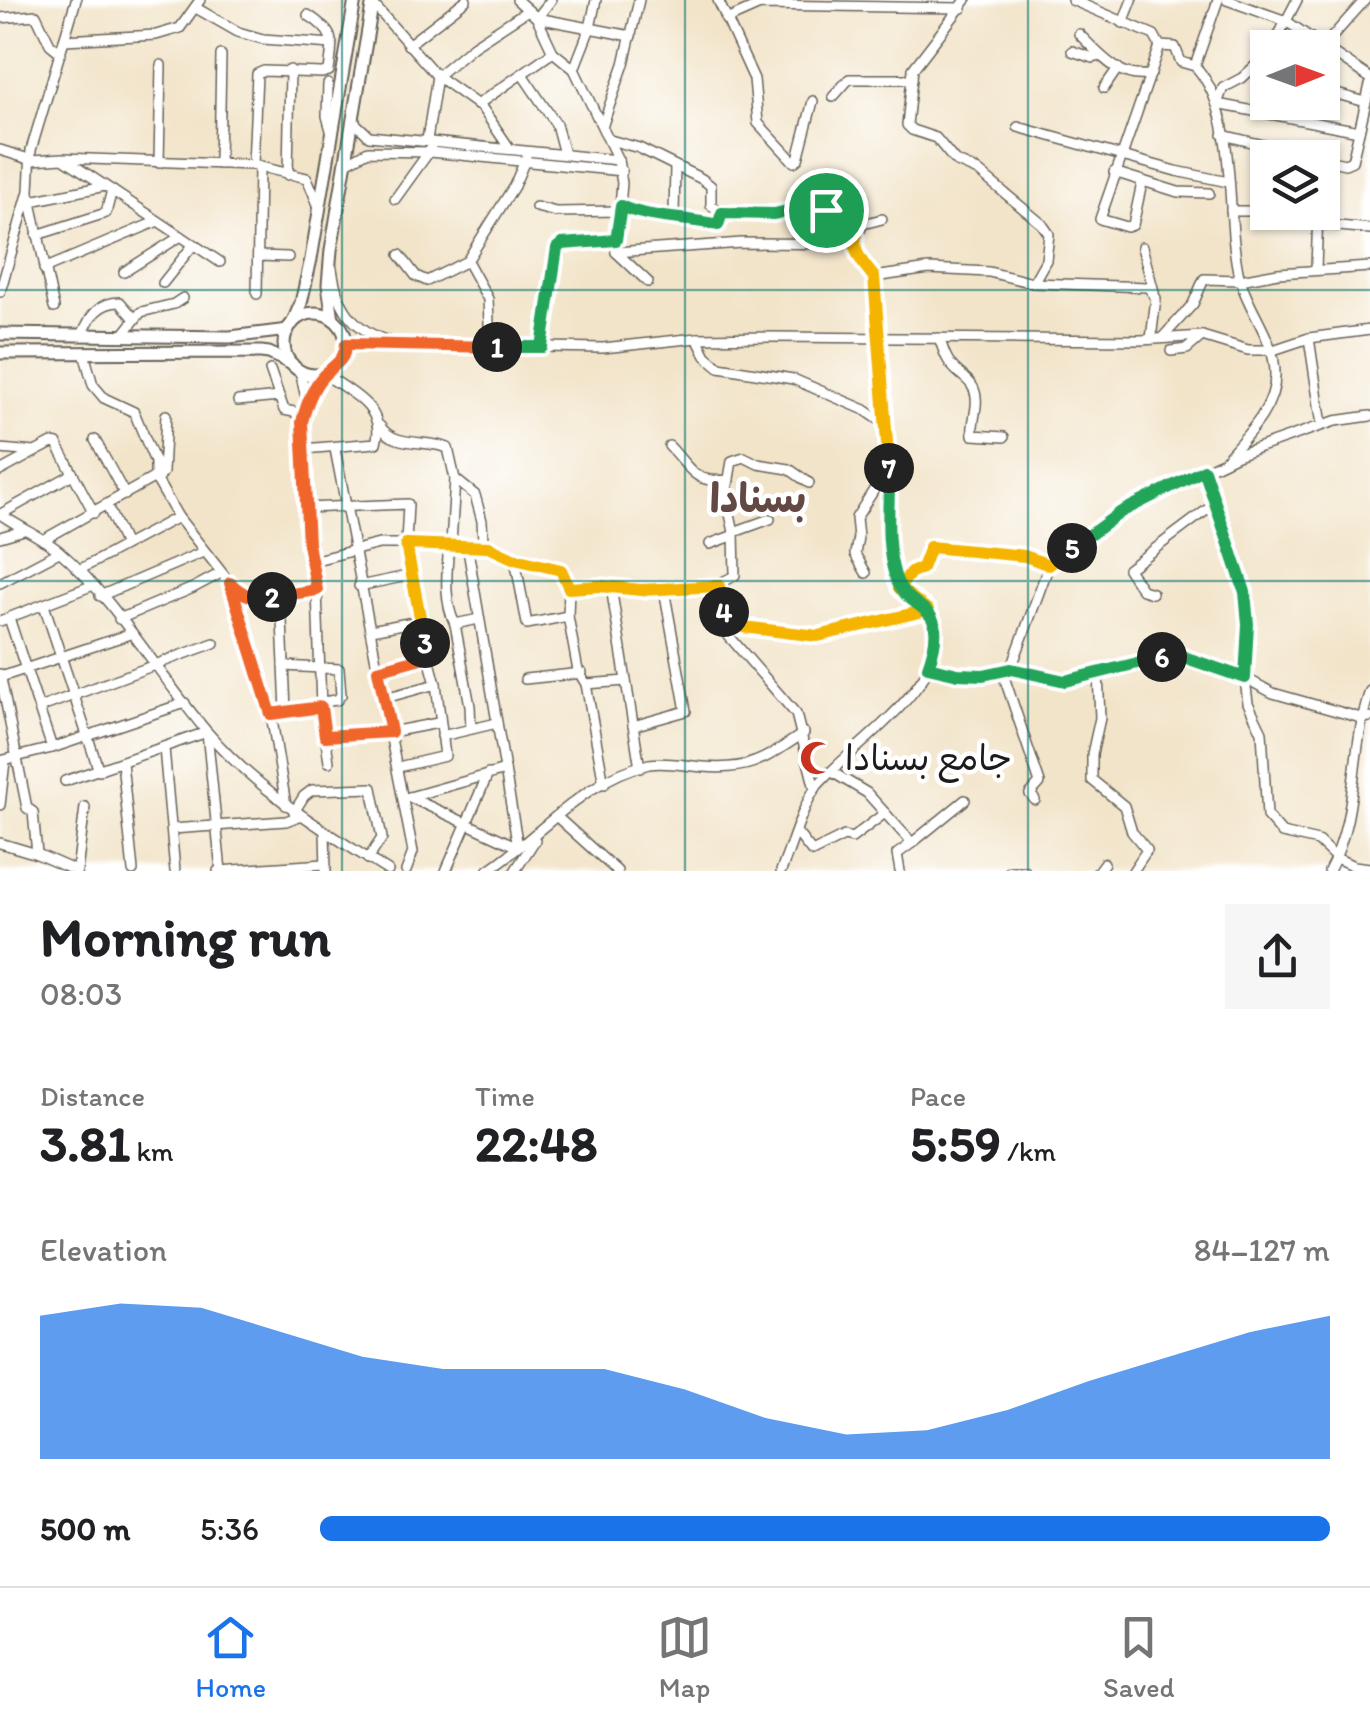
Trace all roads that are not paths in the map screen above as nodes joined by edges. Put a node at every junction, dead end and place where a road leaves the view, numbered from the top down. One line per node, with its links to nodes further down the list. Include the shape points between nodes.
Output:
1 (76, 0): 31 (street)
2 (355, 0): 64 (main road)
3 (466, 0): 33 (street)
4 (518, 0): 18 (street)
5 (551, 0): 21 (street)
6 (596, 0): 25 (street)
7 (639, 0): 30 (street)
8 (718, 0): 22 (street)
9 (1072, 0): 24 (street)
10 (1132, 0): 24 (street)
11 (1218, 0): 42 (street)
12 (1229, 0): 23 (street)
13 (1297, 0): 23 (street)
14 (1365, 0): 28 (street)
15 (373, 1): 33 (street); 60 (main road)
16 (198, 4): 31 (street, via 180,28 156,35); 32 (street, via 238,32)
17 (964, 4): 22 (street, via 760,5); 50 (street, via 913,69)
18 (528, 10): 21 (street); 49 (street)
19 (308, 15): 32 (street, via 326,26)
20 (0, 18): 37 (street, via 36,15)
21 (537, 18): 25 (street); 36 (street)
22 (726, 20): 56 (street, via 754,79 758,124 794,162)
23 (1286, 21): 26 (street); 27 (street)
24 (1124, 23): 34 (street, via 1154,35)
25 (590, 28): 30 (street); 44 (street)
26 (1281, 30)
27 (1300, 30)
28 (1338, 30)
29 (1079, 34): 39 (street)
30 (630, 36): 61 (street)
31 (64, 40): 37 (street)
32 (332, 44): 45 (street, via 326,72)
33 (408, 45): 49 (street)
34 (1160, 46): 42 (street, via 1175,47 1181,62); 48 (street)
35 (1072, 51): 39 (street)
36 (553, 52): 44 (street); 47 (street)
37 (61, 53): 77 (street)
38 (221, 55): 82 (street)
39 (1102, 56): 43 (street)
40 (1340, 59): 51 (street)
41 (161, 65): 80 (street)
42 (1195, 66): 58 (street)
43 (1118, 68): 48 (street, via 1134,77); 53 (street)
44 (574, 69): 61 (street)
45 (290, 70): 83 (street, via 257,74); 87 (street)
46 (1250, 71): 58 (street, via 1223,88)
47 (522, 74): 59 (street); 73 (street, via 556,124)
48 (1150, 74): 74 (street)
49 (437, 76): 59 (street); 69 (street)
50 (912, 80): 55 (street, via 850,79); 126 (street, via 907,125 936,138 956,162 988,179 1049,234 1046,260)
51 (1370, 82): 57 (street)
52 (328, 84): 64 (street)
53 (1104, 88)
54 (1340, 95): 57 (street)
55 (833, 96)
56 (812, 101)
57 (1366, 102): 63 (street)
58 (1217, 104): 63 (street); 65 (street)
59 (478, 105): 70 (street)
60 (352, 120): 66 (street); 81 (main road)
61 (603, 124): 67 (street)
62 (1018, 126): 74 (street)
63 (1358, 131): 79 (street, via 1349,164)
64 (332, 134): 94 (main road)
65 (1223, 135): 68 (street); 89 (street)
66 (369, 136): 69 (street); 72 (street)
67 (610, 140): 78 (street); 84 (street)
68 (1250, 141)
69 (430, 145): 70 (street); 72 (street); 75 (street); 93 (street)
70 (510, 148): 75 (street)
71 (0, 150): 77 (street)
72 (368, 151): 81 (street)
73 (564, 154): 75 (street); 78 (street)
74 (1120, 154): 86 (street); 89 (street)
75 (526, 156): 85 (street); 116 (street)
76 (63, 158): 77 (street); 80 (street); 90 (street)
77 (32, 160): 92 (street)
78 (618, 160): 85 (street)
79 (1340, 162)
80 (159, 163): 82 (street)
81 (346, 163): 112 (main road)
82 (219, 164): 83 (street)
83 (256, 166): 87 (street); 114 (street)
84 (675, 166): 99 (street, via 711,186 711,205); 100 (street)
85 (622, 171): 96 (street)
86 (1114, 172): 88 (street); 88 (street, via 1098,215 1103,222 1132,225)
87 (288, 175): 94 (street, via 309,180)
88 (1142, 182): 91 (street)
89 (1228, 182): 97 (street)
90 (109, 188): 92 (street); 102 (street); 106 (street, via 106,213)
91 (1209, 193)
92 (30, 196): 106 (street); 127 (street)
93 (395, 199)
94 (320, 207): 134 (main road)
95 (536, 208): 96 (street)
96 (621, 208): 100 (street); 110 (street)
97 (1231, 211): 98 (street); 123 (street)
98 (1250, 211)
99 (722, 213): 100 (street, via 718,225); 108 (street, via 816,206)
100 (674, 216)
101 (882, 219): 108 (street, via 863,224)
102 (158, 220): 107 (street); 119 (street)
103 (1340, 226): 104 (street)
104 (1370, 229)
105 (1318, 230): 120 (street)
106 (37, 234): 119 (street)
107 (180, 236): 109 (street); 121 (street)
108 (856, 240): 110 (street); 122 (street)
109 (194, 244): 117 (street); 125 (street)
110 (616, 246): 124 (street); 149 (street, via 557,248)
111 (1142, 247): 128 (street)
112 (331, 250): 133 (main road); 147 (street, via 346,314)
113 (400, 254): 116 (street, via 427,281)
114 (258, 256): 115 (street); 129 (street)
115 (288, 256)
116 (467, 261): 148 (street, via 488,300)
117 (220, 262)
118 (1370, 268): 120 (street)
119 (44, 269): 131 (street)
120 (1316, 269): 123 (street)
121 (124, 272)
122 (874, 277): 126 (street, via 910,270 989,272); 141 (street)
123 (1240, 280): 138 (street, via 1204,279 1193,304); 150 (street)
124 (648, 282)
125 (163, 283)
126 (1033, 283): 128 (street)
127 (0, 292)
128 (1154, 292): 144 (street)
129 (258, 294)
130 (183, 298): 132 (street)
131 (54, 308)
132 (135, 319): 137 (street, via 120,302 109,303 90,316); 140 (street)
133 (333, 319): 134 (main road, via 307,314); 146 (main road)
134 (290, 327): 140 (main road, via 230,337); 154 (main road, via 285,347)
135 (1370, 330): 145 (street)
136 (0, 334): 137 (main road)
137 (82, 335): 140 (main road)
138 (1163, 336): 139 (street); 144 (street)
139 (1202, 336): 150 (street); 153 (street)
140 (122, 337)
141 (881, 337): 142 (street); 143 (street); 164 (street)
142 (697, 338): 149 (street); 164 (street, via 719,367 792,379)
143 (939, 338): 144 (street); 166 (street, via 977,401 972,435)
144 (1151, 338)
145 (1309, 338): 150 (street); 165 (street)
146 (346, 344): 147 (street); 156 (main road, via 340,363)
147 (396, 344): 148 (street)
148 (490, 347): 149 (street)
149 (542, 347)
150 (1273, 350): 173 (street, via 1269,404)
151 (0, 353): 152 (main road)
152 (84, 353): 154 (main road, via 269,352); 178 (street, via 104,398 134,412)
153 (1176, 355)
154 (296, 368): 156 (main road); 159 (street)
155 (270, 370): 157 (street)
156 (324, 374): 159 (street); 163 (street, via 367,404)
157 (279, 397): 158 (street); 160 (street, via 284,410)
158 (238, 401)
159 (307, 403): 160 (street)
160 (304, 414): 171 (street)
161 (166, 415): 178 (street, via 163,472)
162 (1370, 416): 165 (street)
163 (379, 424): 169 (street, via 376,443); 179 (street, via 399,440 448,448)
164 (887, 425): 177 (street)
165 (1322, 425): 173 (street)
166 (1004, 437)
167 (95, 440): 182 (street)
168 (669, 446): 180 (street, via 693,475)
169 (335, 448): 171 (street); 185 (street)
170 (0, 449): 172 (street)
171 (303, 449): 186 (street)
172 (35, 452): 175 (street); 176 (street, via 57,444)
173 (1224, 461): 174 (street)
174 (1204, 470): 183 (street); 206 (street, via 1121,512)
175 (0, 471)
176 (71, 475): 187 (street); 188 (street)
177 (889, 476): 209 (street, via 856,518 855,554); 218 (street, via 886,519)
178 (156, 479): 182 (street); 189 (street)
179 (455, 479): 196 (street); 200 (street, via 475,495)
180 (729, 480): 181 (street, via 732,461 744,457 789,468); 192 (street)
181 (809, 483)
182 (125, 495): 184 (street)
183 (1216, 503): 221 (street, via 1128,569); 249 (street, via 1245,592)
184 (107, 506): 187 (street); 199 (street)
185 (344, 506): 186 (street); 195 (street, via 406,502); 201 (street)
186 (306, 508): 205 (street)
187 (94, 513): 194 (street)
188 (0, 514): 191 (street)
189 (178, 517): 199 (street); 203 (street)
190 (770, 518): 192 (street)
191 (24, 530): 193 (street); 194 (street)
192 (734, 532): 198 (street); 216 (street, via 735,575)
193 (0, 538)
194 (44, 540): 202 (street)
195 (406, 544): 196 (street); 201 (street); 210 (street)
196 (450, 544): 197 (street); 232 (street, via 446,590)
197 (467, 544): 200 (street); 230 (street)
198 (710, 544)
199 (125, 545): 207 (street)
200 (489, 547): 204 (street)
201 (352, 550): 205 (street); 214 (street)
202 (59, 552): 207 (street); 211 (street)
203 (203, 552): 208 (street); 222 (street)
204 (515, 559): 217 (street, via 561,570); 227 (street, via 527,624)
205 (312, 561): 219 (street)
206 (1049, 565): 218 (street, via 1025,556 930,547 922,568); 245 (street)
207 (79, 570): 213 (street)
208 (221, 573): 212 (street); 228 (street)
209 (866, 574)
210 (412, 575): 214 (street); 231 (street)
211 (0, 582)
212 (230, 583): 223 (street, via 256,599); 262 (street)
213 (91, 586): 222 (street); 224 (street)
214 (359, 586): 234 (street)
215 (611, 586): 217 (street); 220 (street); 251 (street)
216 (719, 586): 220 (street); 233 (street)
217 (569, 588): 227 (street)
218 (899, 588): 226 (street)
219 (317, 590): 223 (street); 239 (street)
220 (664, 590): 266 (street, via 686,711)
221 (1152, 593)
222 (100, 596): 228 (street)
223 (280, 597): 241 (street)
224 (44, 605): 229 (street); 237 (street)
225 (0, 607): 229 (street)
226 (928, 610): 233 (street, via 818,636); 242 (street, via 938,639)
227 (568, 616): 248 (street)
228 (119, 618): 235 (street)
229 (5, 620): 243 (street)
230 (479, 620): 232 (street); 255 (street)
231 (420, 621): 234 (street); 238 (street)
232 (455, 624): 257 (street)
233 (726, 625): 270 (street)
234 (371, 630): 244 (street)
235 (130, 634): 237 (street); 240 (street)
236 (214, 643): 240 (street)
237 (62, 656): 243 (street); 254 (street)
238 (428, 656): 244 (street); 252 (street)
239 (319, 665): 241 (street); 259 (street); 259 (street, via 340,672 339,698)
240 (158, 666): 254 (street); 258 (street)
241 (284, 666): 261 (street)
242 (928, 667): 245 (street, via 983,675); 284 (street, via 909,699)
243 (25, 668): 247 (street); 260 (street)
244 (378, 670): 256 (street)
245 (1007, 670): 246 (street, via 1065,681); 291 (street, via 1040,784 1030,794)
246 (1098, 672): 249 (street, via 1175,654); 326 (street, via 1092,780 1124,806 1147,850)
247 (0, 676): 276 (street)
248 (584, 678): 250 (street); 251 (street); 287 (street)
249 (1245, 678): 263 (street, via 1272,693); 308 (street, via 1262,732 1267,816 1282,833 1318,842)
250 (525, 679)
251 (626, 681): 266 (street)
252 (436, 684): 256 (street); 264 (street)
253 (1370, 691): 263 (street)
254 (76, 695): 260 (street); 271 (street)
255 (492, 696): 257 (street); 265 (street)
256 (385, 698): 269 (street)
257 (469, 701): 267 (street)
258 (185, 703): 268 (street); 271 (street)
259 (321, 704): 261 (street); 272 (street)
260 (39, 708): 274 (street)
261 (286, 710): 262 (street)
262 (271, 714): 294 (street)
263 (1366, 717): 308 (street)
264 (438, 723): 269 (street); 273 (street)
265 (497, 723): 267 (street); 283 (street)
266 (633, 726): 281 (street)
267 (472, 729): 273 (street)
268 (206, 732): 275 (street); 294 (street); 298 (street)
269 (391, 732): 272 (street); 280 (street)
270 (804, 733): 281 (street, via 750,766); 288 (street)
271 (90, 736): 274 (street); 282 (street)
272 (325, 736): 279 (street)
273 (442, 736): 280 (street, via 444,756)
274 (52, 748): 276 (street)
275 (164, 748): 278 (street); 300 (street)
276 (18, 758): 277 (street); 306 (street)
277 (2, 761): 292 (street)
278 (122, 762): 282 (street); 313 (street)
279 (328, 762)
280 (398, 768): 289 (street)
281 (640, 768): 287 (street)
282 (100, 770): 286 (street)
283 (505, 770): 285 (street); 305 (street)
284 (832, 772): 288 (street); 295 (street)
285 (488, 774): 289 (street); 297 (street)
286 (65, 782)
287 (604, 784): 296 (street)
288 (815, 789): 302 (street)
289 (406, 798): 297 (street); 317 (street, via 413,852)
290 (965, 800): 304 (street)
291 (1035, 800)
292 (0, 804)
293 (84, 807): 312 (street)
294 (293, 811): 298 (street, via 286,821); 301 (street); 307 (street, via 312,790 372,788 382,840)
295 (885, 813): 302 (street, via 852,838 812,852); 304 (street)
296 (557, 816): 299 (street); 321 (street)
297 (469, 824): 305 (street); 318 (street)
298 (218, 826): 300 (street); 315 (street)
299 (543, 828): 305 (street); 320 (street)
300 (172, 829): 314 (street)
301 (325, 831): 307 (street); 309 (street)
302 (797, 833): 322 (street)
303 (0, 843): 306 (street)
304 (912, 843): 323 (street, via 897,854)
305 (518, 848): 310 (street)
306 (37, 854): 312 (street)
307 (368, 858): 316 (street)
308 (1336, 858): 311 (street); 327 (street)
309 (326, 868): 315 (street)
310 (501, 868): 319 (street)
311 (1370, 868)
312 (76, 871)
313 (133, 871)
314 (175, 871)
315 (220, 871)
316 (388, 871)
317 (406, 871)
318 (446, 871)
319 (487, 871)
320 (514, 871)
321 (617, 871)
322 (782, 871)
323 (900, 871)
324 (1010, 871): 325 (street)
325 (1025, 871)
326 (1132, 871)
327 (1329, 871)

